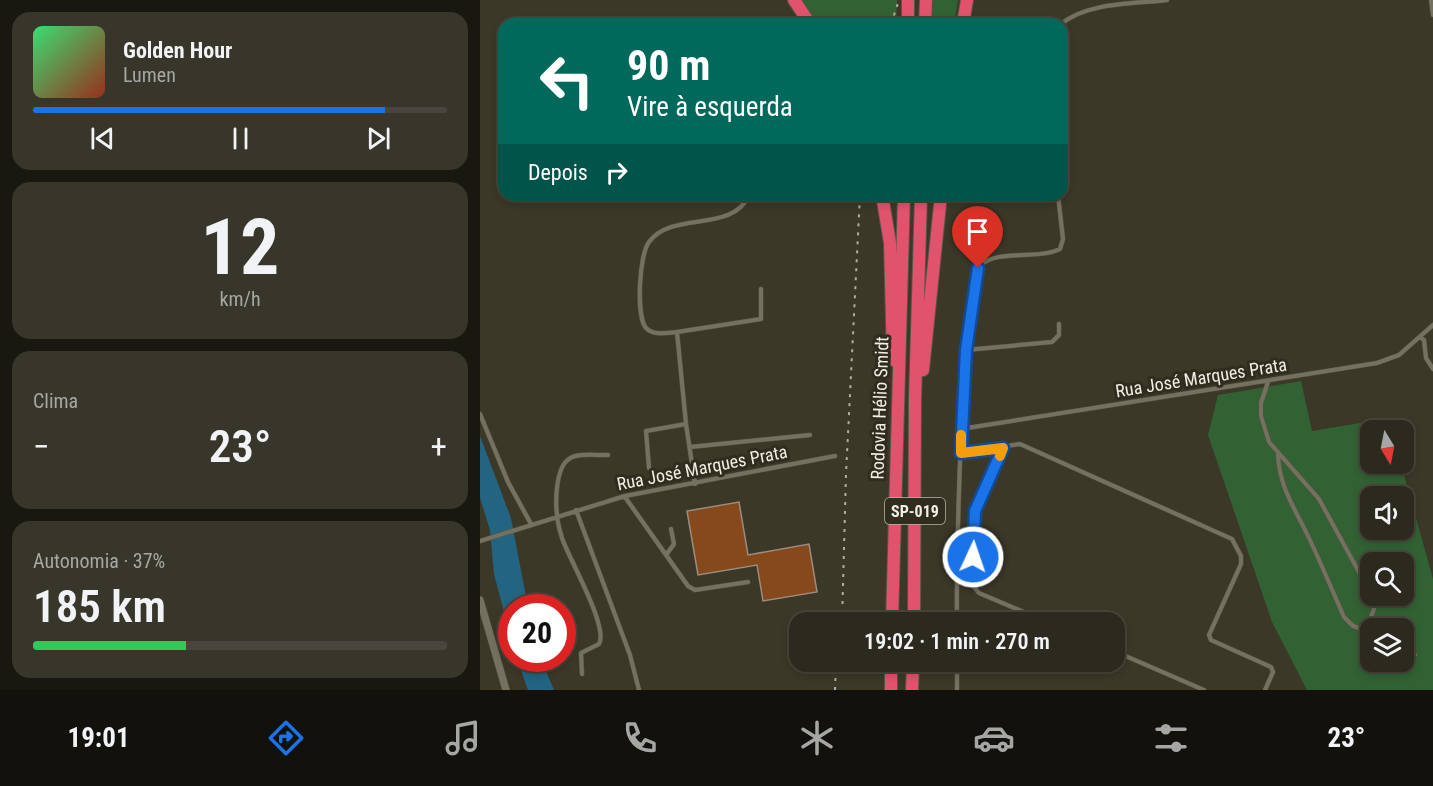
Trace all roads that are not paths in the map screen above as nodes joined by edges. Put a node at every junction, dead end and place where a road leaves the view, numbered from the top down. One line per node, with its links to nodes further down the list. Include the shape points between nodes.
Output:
1 (794, 0): 8 (highway)
2 (908, 0): 9 (highway)
3 (926, 0): 10 (highway)
4 (967, 0): 11 (highway)
5 (1167, 0): 12 (lane, via 1099,9)
6 (1431, 0): 7 (lane)
7 (1433, 15)
8 (806, 18)
9 (908, 18)
10 (925, 18)
11 (964, 18)
12 (1068, 20)
13 (746, 201): 22 (lane, via 733,214 674,227 648,243 641,272 642,319 652,332)
14 (883, 201): 28 (highway, via 890,243 891,344)
15 (904, 201): 28 (highway, Rodovia Hélio Smidt / SP-019)
16 (921, 201): 27 (highway, Rodovia Hélio Smidt / SP-019)
17 (939, 201): 27 (highway, via 926,348)
18 (1059, 201): 24 (lane, via 1063,239 1060,249 1046,255 992,259 978,268)
19 (761, 289): 22 (lane, via 761,319)
20 (1059, 324): 24 (lane, via 1059,335 1052,342)
21 (1433, 325): 23 (lane, Rua José Marques Prata)
22 (677, 332): 30 (lane)
23 (1420, 337): 25 (lane); 26 (lane, Rua José Marques Prata, via 1393,359)
24 (966, 350): 31 (lane)
25 (1433, 369)
26 (1268, 382): 31 (lane, Rua José Marques Prata); 36 (lane, via 1261,416 1269,442)
27 (915, 400): 52 (highway, Rodovia Hélio Smidt / SP-019)
28 (897, 403): 51 (highway, Rodovia Hélio Smidt / SP-019)
29 (480, 414): 44 (lane, via 508,483)
30 (686, 424): 33 (lane); 39 (lane, via 646,431)
31 (962, 429): 35 (lane)
32 (810, 435): 33 (lane)
33 (690, 447): 40 (lane)
34 (1003, 448): 35 (lane); 54 (lane, via 975,511 974,587 979,593); 67 (lane, via 1020,444 1232,539 1241,564 1209,635 1211,640 1271,667 1273,672)
35 (961, 453): 53 (lane)
36 (1278, 454): 48 (lane, via 1319,499); 55 (lane, via 1279,472 1290,504 1344,617)
37 (608, 455): 43 (lane, via 581,455 561,465)
38 (835, 456): 40 (lane, Rua José Marques Prata)
39 (649, 468)
40 (695, 484): 41 (lane, Rua José Marques Prata)
41 (625, 496): 42 (lane, Rua José Marques Prata); 47 (lane)
42 (576, 510): 43 (lane, Rua José Marques Prata); 62 (lane, via 630,655)
43 (556, 516): 44 (lane, Rua José Marques Prata); 60 (lane, via 602,635 599,644 581,653)
44 (531, 524): 46 (lane, Rua José Marques Prata)
45 (671, 529): 47 (lane, via 674,544)
46 (481, 541)
47 (666, 555): 49 (lane, via 695,590)
48 (1360, 575)
49 (748, 582)
50 (480, 600): 61 (street)
51 (892, 612)
52 (914, 612)
53 (957, 612)
54 (1024, 612)
55 (1360, 628)
56 (1125, 656): 66 (lane)
57 (891, 672): 63 (highway)
58 (913, 672): 64 (highway)
59 (957, 672): 65 (lane)
60 (582, 674)
61 (506, 690)
62 (639, 690)
63 (891, 690)
64 (912, 690)
65 (957, 690)
66 (1204, 690)
67 (1265, 690)

